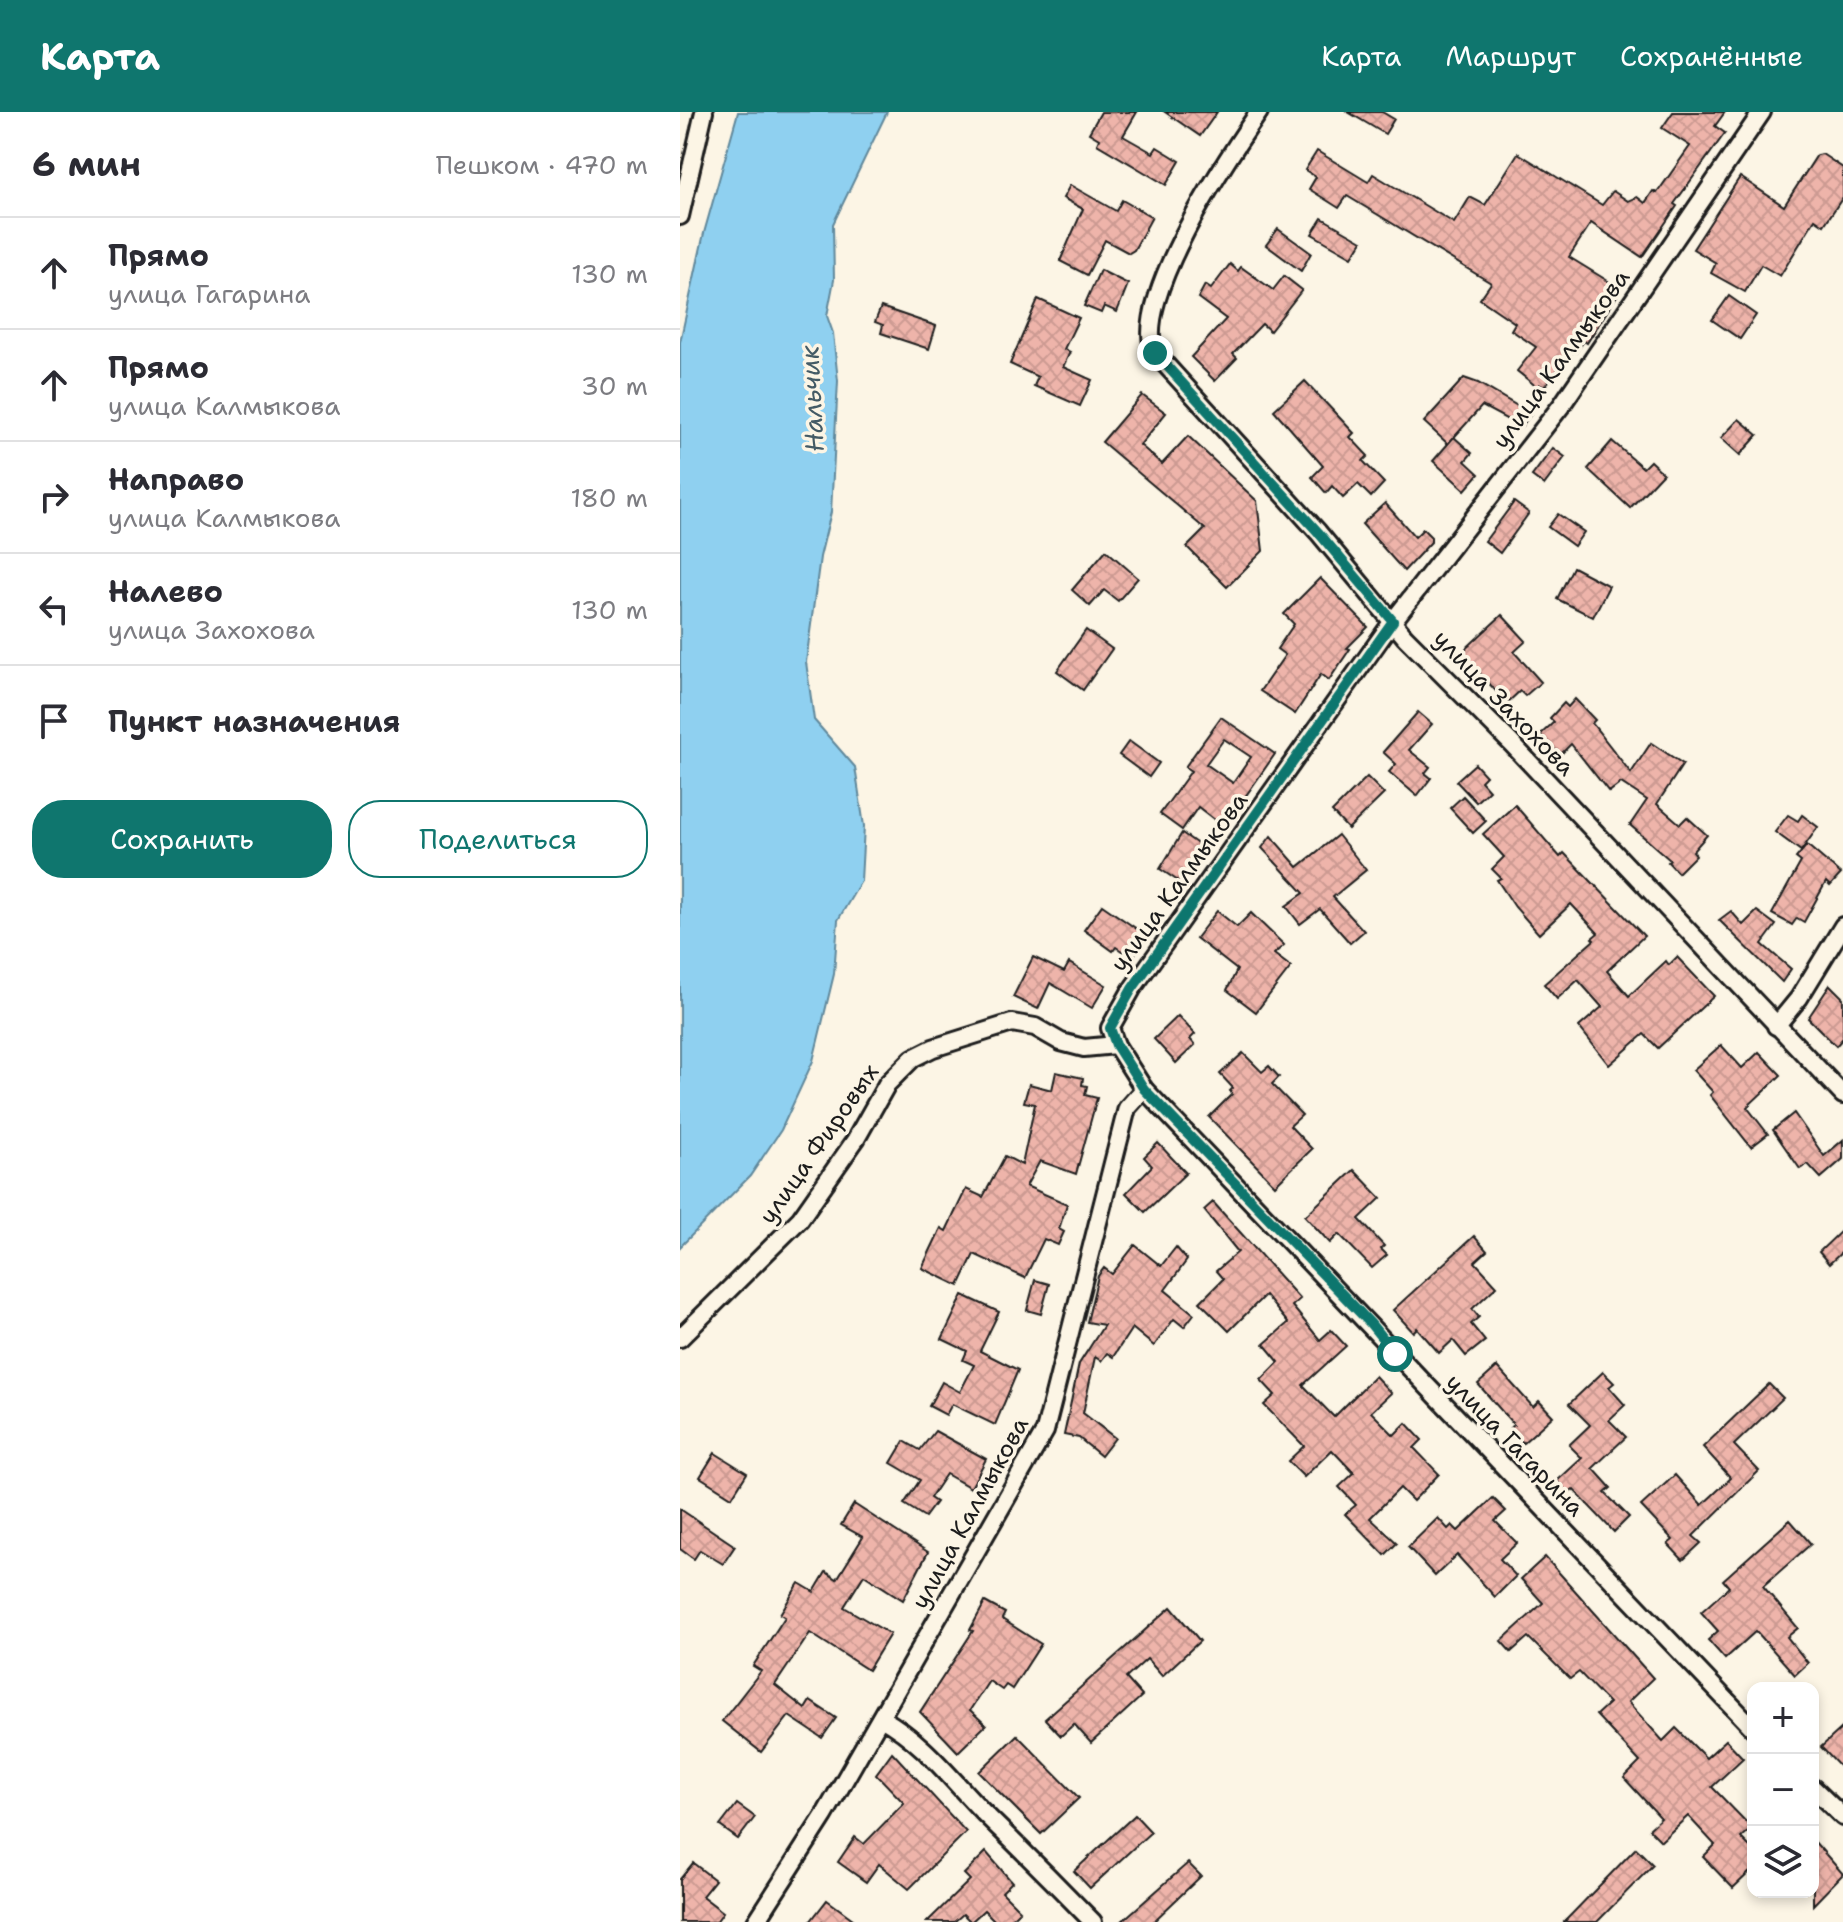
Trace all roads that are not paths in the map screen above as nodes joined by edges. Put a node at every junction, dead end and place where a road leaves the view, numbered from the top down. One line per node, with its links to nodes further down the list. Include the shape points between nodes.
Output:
1 (704, 112): 4 (street)
2 (1259, 112): 5 (street, улица Захохова, via 1219,171 1166,270 1149,332 1155,353)
3 (1762, 112): 5 (street, улица Калмыкова, via 1561,406)
4 (680, 216)
5 (1393, 621): 7 (street, улица Захохова); 8 (street, улица Калмыкова, via 1119,1009 1110,1028)
6 (1843, 926): 7 (street)
7 (1776, 1026): 10 (street, улица Захохова)
8 (1116, 1045): 9 (street); 11 (street, улица Фировых, via 1084,1048 1012,1023 913,1058 887,1084 800,1219)
9 (1144, 1089): 12 (street, улица Калмыкова, via 1127,1108 1045,1431); 13 (street, улица Гагарина)
10 (1843, 1095)
11 (680, 1338)
12 (881, 1718): 16 (street, улица Калмыкова); 17 (street, via 938,1759)
13 (1747, 1722)
14 (1819, 1794): 15 (street)
15 (1843, 1817)
16 (756, 1922)
17 (1093, 1922)

